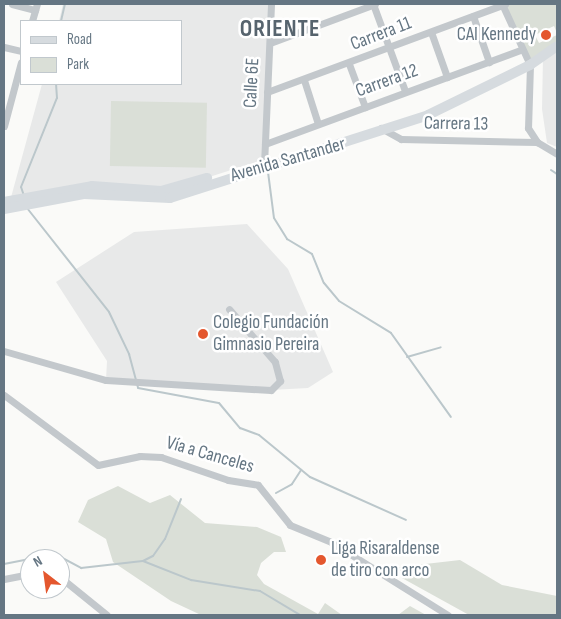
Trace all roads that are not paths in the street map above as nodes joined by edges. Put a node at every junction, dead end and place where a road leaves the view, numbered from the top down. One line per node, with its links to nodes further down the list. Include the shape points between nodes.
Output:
1 (12, 4): 5 (street)
2 (271, 4): 9 (street, Calle 6E)
3 (373, 4): 9 (street); 12 (street)
4 (503, 4): 6 (street, Carrera 11); 13 (street)
5 (36, 7): 7 (street)
6 (473, 16): 8 (street, Carrera 11); 15 (street)
7 (32, 20)
8 (431, 32): 12 (street, Carrera 11); 19 (street)
9 (270, 43): 22 (street, Calle 6E)
10 (557, 46): 16 (street, Avenida Santander)
11 (4, 47): 14 (street)
12 (389, 48): 17 (street, Carrera 11); 21 (street)
13 (520, 50): 15 (street, Carrera 12); 16 (street)
14 (20, 52)
15 (489, 62): 19 (street, Carrera 12)
16 (529, 63): 27 (street, Avenida Santander); 28 (street, via 528,128)
17 (348, 64): 20 (street, Carrera 11); 24 (street)
18 (20, 65): 23 (street)
19 (447, 77): 21 (street, Carrera 12)
20 (304, 80): 22 (street, Carrera 11); 25 (street)
21 (405, 91): 24 (street, Carrera 12)
22 (267, 92): 29 (street, Calle 6E)
23 (7, 98): 26 (street)
24 (365, 107): 25 (street, Carrera 12)
25 (318, 124): 29 (street, Carrera 12)
26 (4, 126)
27 (382, 129): 28 (street, Carrera 13, via 401,140); 31 (street, Avenida Santander)
28 (537, 142): 30 (street)
29 (266, 144): 31 (street, Calle 6E)
30 (557, 154)
31 (264, 162): 32 (street, Avenida Santander, via 172,189 86,187); 33 (street, Avenida Santander, via 170,198 84,194)
32 (4, 202)
33 (4, 209)
34 (229, 309): 35 (street, via 275,362 280,380 271,390 106,380)
35 (4, 351)
36 (4, 395): 41 (street, Vía a Canceles, via 98,465 156,456 258,485 290,525 331,542)
37 (20, 576): 38 (street)
38 (4, 579)
39 (70, 585): 40 (street)
40 (107, 615)
41 (448, 615)

